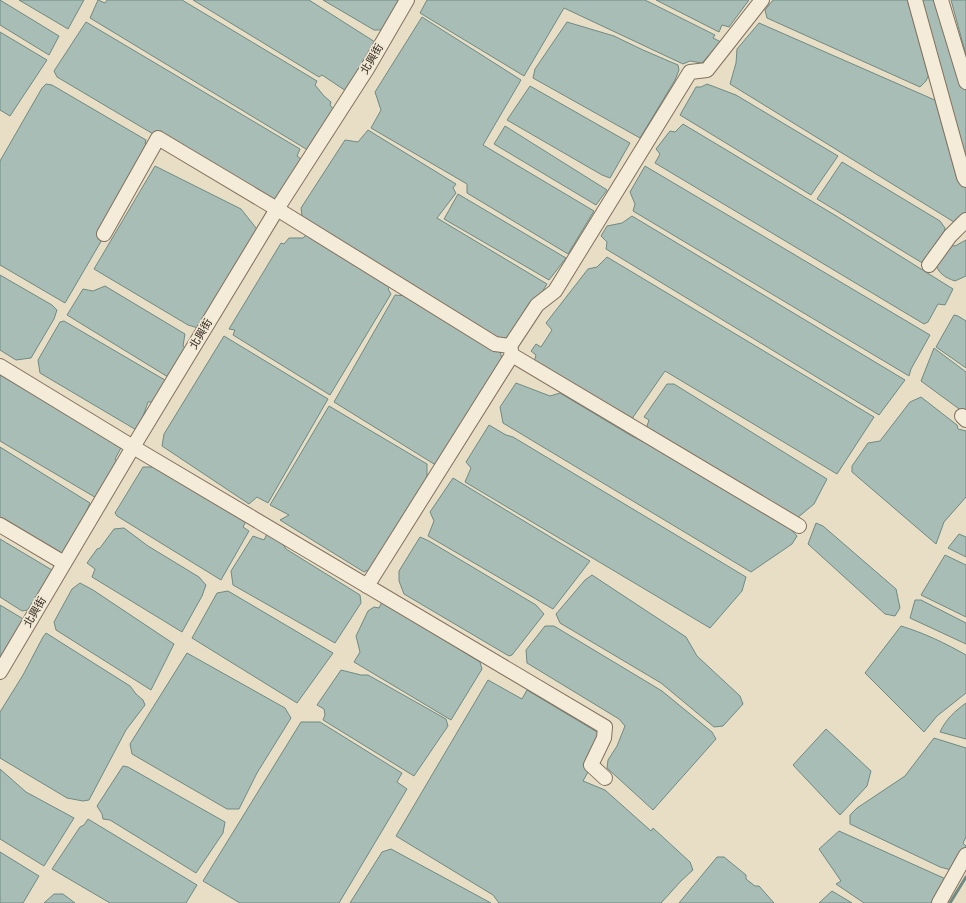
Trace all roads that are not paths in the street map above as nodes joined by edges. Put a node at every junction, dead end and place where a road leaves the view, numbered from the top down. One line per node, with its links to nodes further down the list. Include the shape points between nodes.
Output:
1 (408, 0): 7 (street, 北興街)
2 (762, 0): 11 (street, via 707,70 690,72 555,291 537,305)
3 (915, 0): 6 (street)
4 (941, 0): 5 (street)
5 (966, 82)
6 (966, 180)
7 (277, 209): 9 (street, via 158,138); 11 (street); 13 (street, 北興街)
8 (966, 220): 10 (street, via 950,236)
9 (104, 234)
10 (929, 265)
11 (511, 351): 15 (street); 17 (street)
12 (0, 366): 13 (street)
13 (133, 447): 16 (street, 北興街); 17 (street)
14 (0, 525): 16 (street)
15 (799, 526)
16 (64, 563): 18 (street, 北興街)
17 (367, 586): 19 (street, via 605,727 604,738 591,765)
18 (0, 672)
19 (605, 778)
20 (966, 855): 21 (street)
21 (939, 903)

